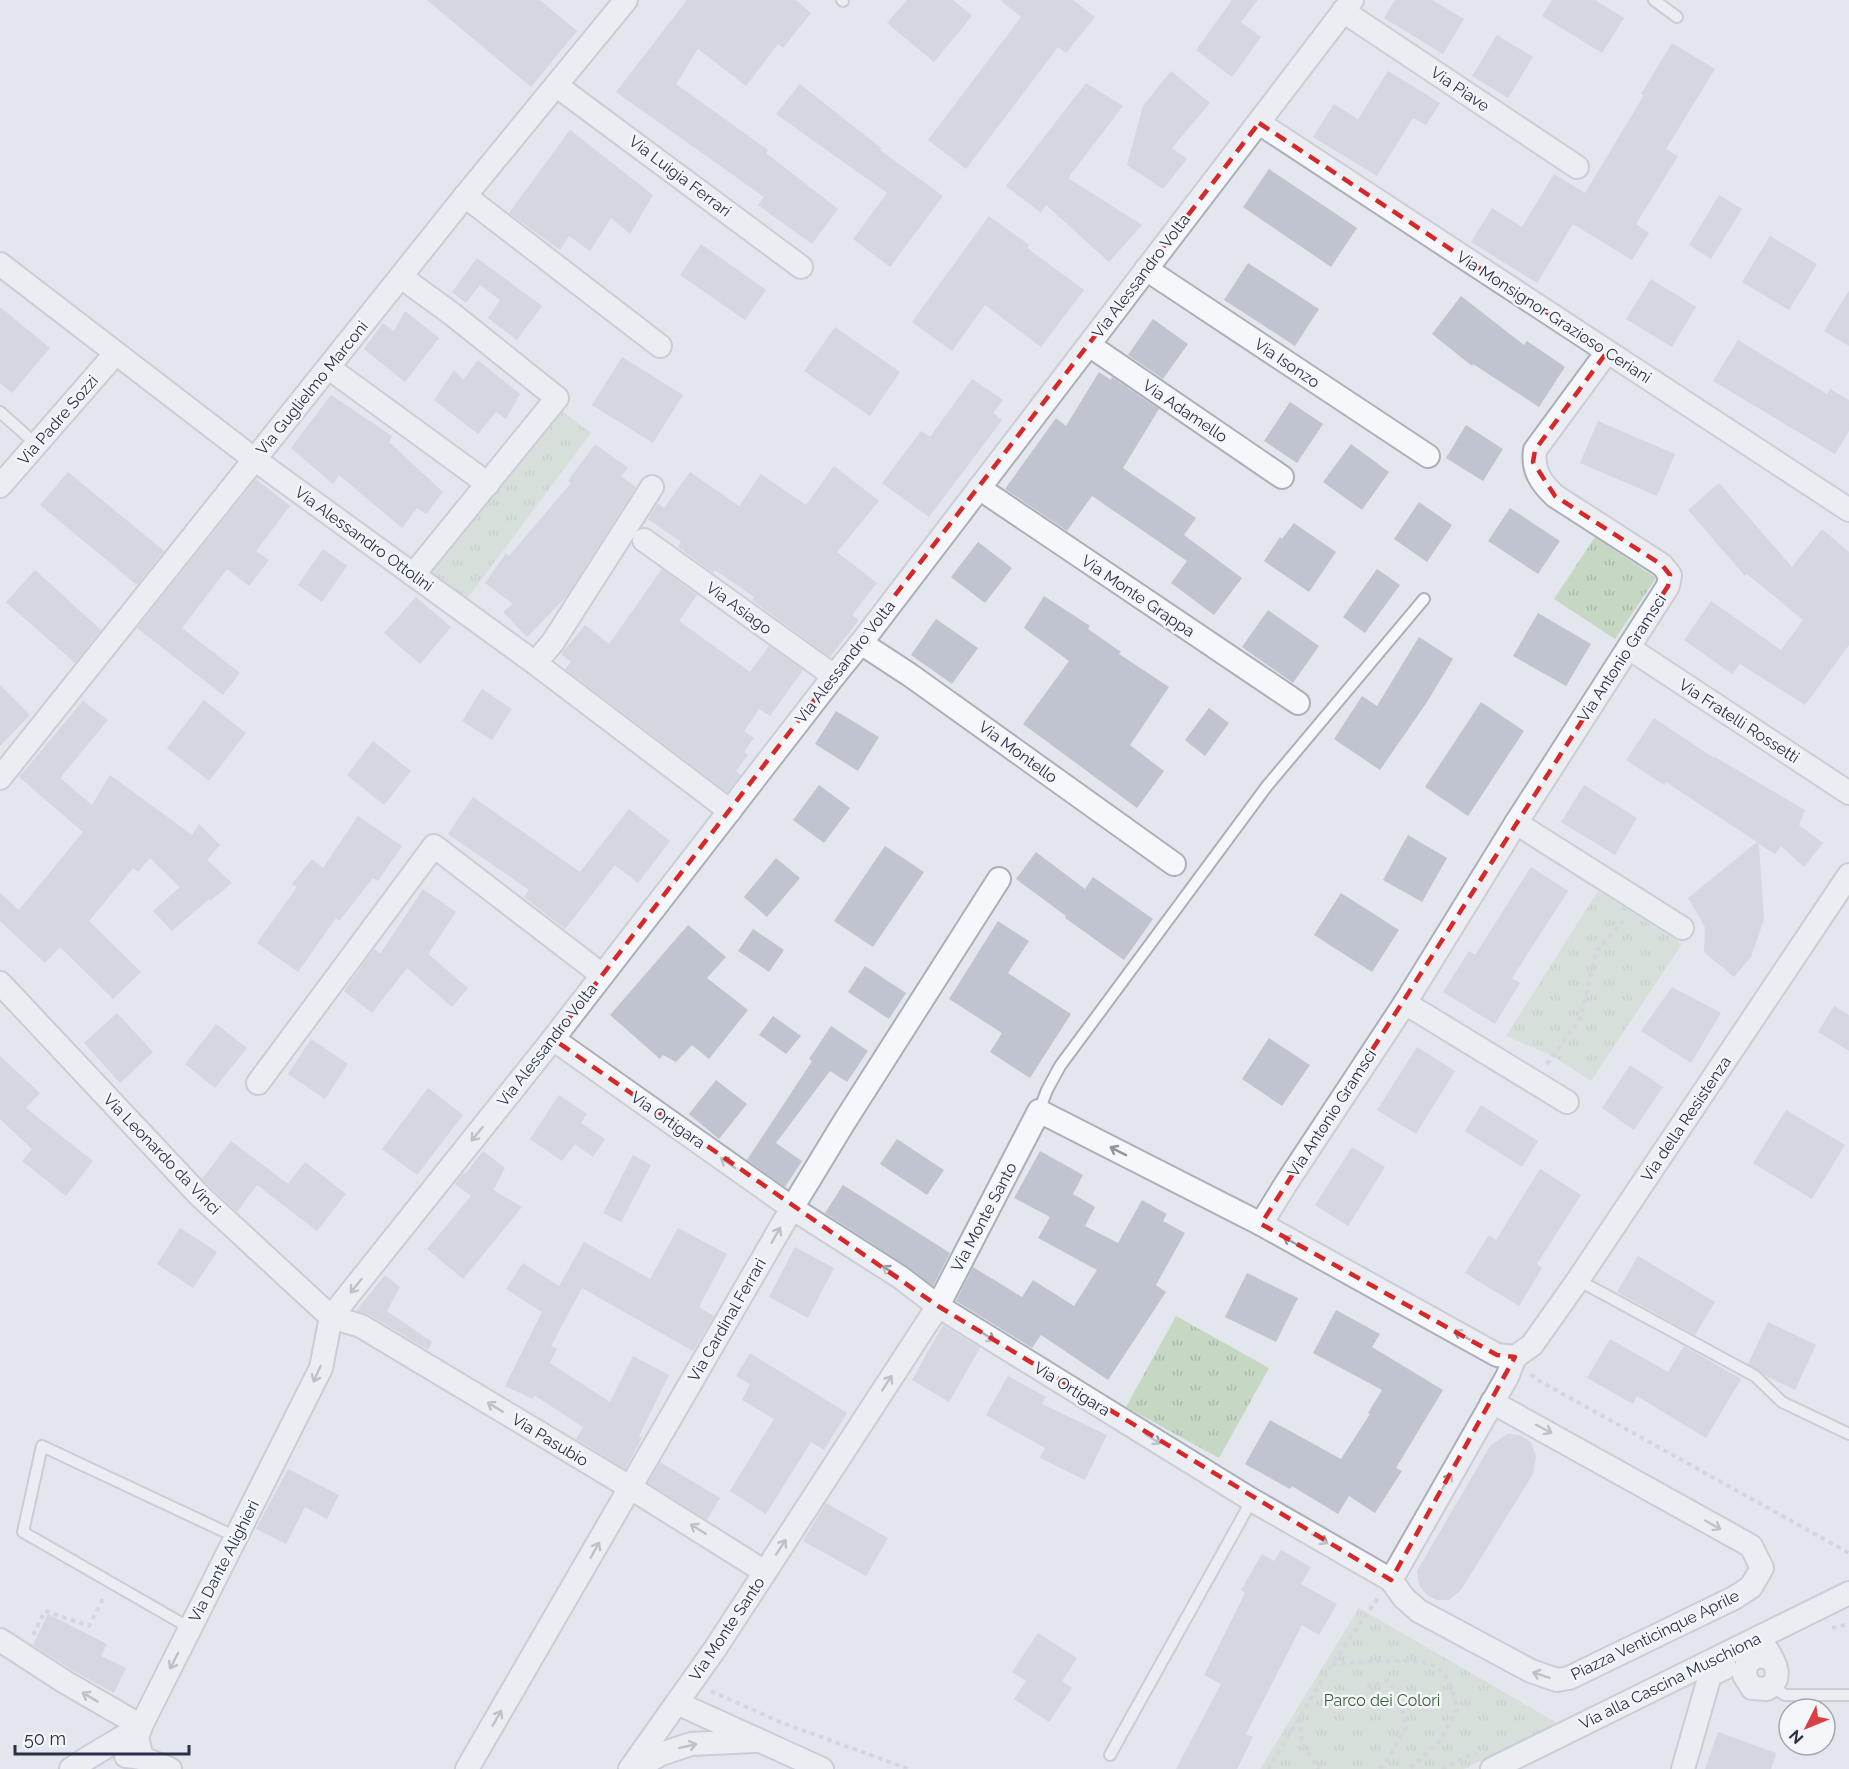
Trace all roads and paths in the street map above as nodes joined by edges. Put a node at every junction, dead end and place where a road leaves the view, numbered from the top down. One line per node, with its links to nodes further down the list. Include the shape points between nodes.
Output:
1 (626, 0): 5 (street, Via Guglielmo Marconi)
2 (1654, 0): 4 (lane)
3 (1345, 5): 6 (street, Via Alessandro Volta); 7 (street, Via Piave)
4 (1677, 17)
5 (557, 86): 8 (street, Via Guglielmo Marconi); 10 (street, Via Luigia Ferrari)
6 (1259, 123): 11 (street, Via Alessandro Volta); 15 (street, Via Monsignor Grazioso Ceriani)
7 (1577, 167)
8 (465, 196): 12 (street, Via Guglielmo Marconi); 14 (street)
9 (0, 264): 16 (street, Via Alessandro Ottolini)
10 (801, 267)
11 (1146, 269): 13 (street, Via Alessandro Volta); 20 (street, Via Isonzo)
12 (401, 277): 17 (street, Via Guglielmo Marconi); 23 (street, via 557,398)
13 (1089, 345): 22 (street, Via Adamello); 26 (street, Via Alessandro Volta)
14 (660, 346)
15 (1607, 352): 27 (street, Via Monsignor Grazioso Ceriani); 32 (street, Via Antonio Gramsci, via 1535,450 1533,462 1545,487 1555,496 1662,565 1670,575 1668,586)
16 (115, 354): 19 (street, Via Padre Sozzi); 21 (street, Via Alessandro Ottolini)
17 (329, 368): 21 (street, Via Guglielmo Marconi); 23 (street)
18 (0, 412): 19 (lane)
19 (36, 444): 24 (street, Via Padre Sozzi)
20 (1428, 456)
21 (254, 459): 29 (street, Via Alessandro Ottolini); 36 (street, Via Guglielmo Marconi)
22 (1282, 477)
23 (488, 484): 29 (street)
24 (0, 486)
25 (652, 487): 33 (street, via 553,642)
26 (979, 488): 31 (street, Via Alessandro Volta); 35 (street, Via Monte Grappa)
27 (1849, 510)
28 (644, 540): 34 (street, Via Asiago)
29 (413, 575): 33 (street, Via Alessandro Ottolini)
30 (1424, 600): 52 (lane, via 1267,786 1060,1066)
31 (861, 643): 34 (street, Via Alessandro Volta); 40 (street, Via Montello)
32 (1629, 648): 37 (street, Via Fratelli Rossetti); 39 (street, Via Antonio Gramsci)
33 (535, 663): 38 (street, Via Alessandro Ottolini)
34 (834, 676): 38 (street, Via Alessandro Volta)
35 (1298, 703)
36 (0, 778)
37 (1849, 793)
38 (730, 811): 45 (street, Via Alessandro Volta)
39 (1516, 823): 43 (street); 47 (street, Via Antonio Gramsci)
40 (1174, 864)
41 (1849, 875): 55 (street, Via della Resistenza)
42 (999, 879): 53 (street, Via Cardinal Ferrari)
43 (1641, 902): 44 (street); 49 (path, via 1596,952 1581,1017)
44 (1682, 928)
45 (602, 975): 48 (street, Via Alessandro Volta); 50 (street, via 434,846)
46 (0, 983): 57 (street, Via Leonardo da Vinci, via 200,1196)
47 (1405, 1003): 49 (street); 54 (street, Via Antonio Gramsci)
48 (553, 1039): 53 (street, Via Ortigara, one-way to 48); 57 (street, Via Alessandro Volta, one-way to 57)
49 (1534, 1082): 51 (street)
50 (258, 1083)
51 (1567, 1102)
52 (1039, 1111): 54 (street, one-way to 52); 56 (street, Via Monte Santo)
53 (792, 1208): 56 (street, Via Ortigara, one-way to 53); 61 (street, Via Cardinal Ferrari, one-way to 53)
54 (1261, 1224): 58 (street, one-way to 54, via 1497,1354)
55 (1578, 1280): 58 (street, Via della Resistenza, via 1532,1345); 60 (lane, via 1755,1376 1782,1402)
56 (938, 1306): 62 (street, Via Ortigara, one-way to 62); 65 (street, Via Monte Santo, one-way to 56)
57 (331, 1317): 61 (street, Via Pasubio, one-way to 57, via 361,1326); 63 (street, Via Dante Alighieri, one-way to 63, via 321,1368)
58 (1515, 1357): 59 (street); 64 (path, via 1536,1379)
59 (1492, 1402): 66 (street, one-way to 59); 66 (street, Piazza Venticinque Aprile, one-way to 66, via 1751,1546 1762,1568 1751,1587 1734,1598 1569,1678 1557,1680 1531,1671 1419,1611)
60 (1849, 1434)
61 (631, 1488): 65 (street, Via Pasubio, one-way to 61); 89 (street, Via Cardinal Ferrari, one-way to 61)
62 (1252, 1500): 66 (street, Via Ortigara, one-way to 66); 85 (lane)
63 (236, 1537): 67 (lane, via 42,1446 23,1532); 69 (street, Via Dante Alighieri)
64 (1849, 1553)
65 (765, 1572): 76 (street, Via Monte Santo)
66 (1391, 1580): 74 (path)
67 (111, 1583): 69 (lane); 72 (path, via 88,1626 45,1611)
68 (1849, 1593): 70 (street, Via alla Cascina Muschiona)
69 (190, 1628): 82 (street, Via Dante Alighieri, one-way to 82)
70 (1759, 1637): 73 (street); 75 (street, Via alla Cascina Muschiona)
71 (0, 1640): 72 (street)
72 (23, 1655): 82 (street, one-way to 72)
73 (1770, 1658): 75 (street, via 1757,1656 1744,1668); 78 (street, via 1778,1676)
74 (1332, 1664): 81 (path); 96 (path, via 1418,1661 1437,1667 1451,1684 1457,1710 1439,1742)
75 (1726, 1669): 78 (street, via 1752,1688 1762,1690); 97 (street, Via alla Cascina Muschiona); 98 (street, via 1710,1675)
76 (692, 1683): 80 (street, Via Monte Santo); 92 (path, via 780,1722)
77 (1367, 1686): 95 (path, via 1388,1681 1399,1695 1406,1727)
78 (1771, 1686): 79 (lane, via 1785,1695)
79 (1849, 1695)
80 (677, 1703): 83 (street); 90 (street, Via Monte Santo)
81 (1300, 1717): 93 (path); 94 (path, via 1302,1743)
82 (141, 1726): 84 (street); 86 (street, via 137,1738)
83 (759, 1741): 90 (street, one-way to 83, via 691,1744); 91 (street)
84 (95, 1752): 86 (street); 87 (street)
85 (1110, 1755)
86 (142, 1758): 88 (street)
87 (71, 1769)
88 (170, 1769)
89 (467, 1769)
90 (633, 1769)
91 (822, 1769)
92 (909, 1769)
93 (1268, 1769)
94 (1319, 1769)
95 (1378, 1769)
96 (1409, 1769)
97 (1492, 1769)
98 (1683, 1769)

